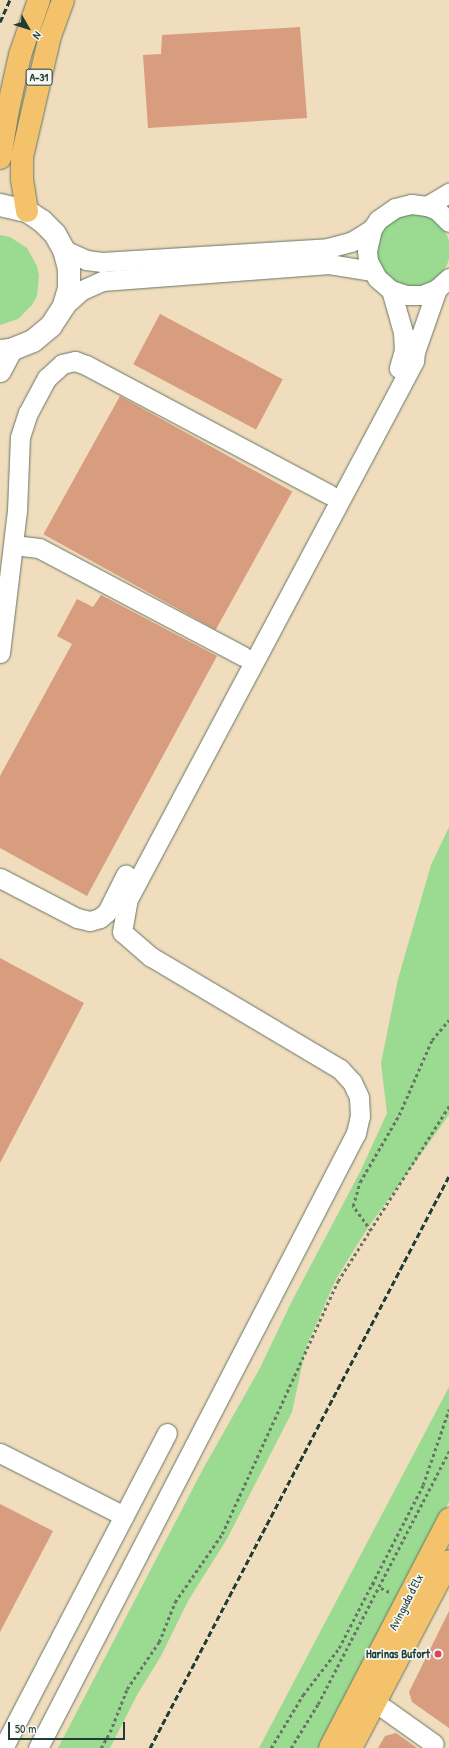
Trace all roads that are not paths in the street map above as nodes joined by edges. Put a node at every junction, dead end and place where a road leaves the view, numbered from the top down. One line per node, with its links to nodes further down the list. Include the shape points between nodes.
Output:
1 (39, 0): 3 (main road, A-31, via 20,55)
2 (63, 0): 7 (main road, A-31, via 50,36 22,157 22,185)
3 (0, 155)
4 (449, 193): 6 (street)
5 (0, 205): 7 (street)
6 (428, 206): 8 (street, via 437,210); 9 (street, via 411,204 395,208 382,217)
7 (27, 211): 10 (street, via 51,230)
8 (449, 222)
9 (372, 229): 10 (street, via 351,242 328,248 102,262 86,260); 11 (street, via 367,250)
10 (64, 250): 14 (street, via 69,269 69,288)
11 (372, 271): 13 (street); 14 (street, via 329,264 102,282 82,290)
12 (443, 283): 13 (street, via 422,295 406,295); 16 (street)
13 (390, 290): 17 (street, via 403,332 404,350)
14 (64, 306): 15 (street, via 51,326 33,341)
15 (6, 351): 18 (street)
16 (414, 352): 17 (street); 32 (street, via 414,361 390,409 128,899 122,932 151,957 340,1069 357,1092 360,1116 356,1133)
17 (400, 366): 19 (street)
18 (0, 371)
19 (330, 495): 20 (street, via 75,361 62,364 47,378 28,413 22,431); 22 (street)
20 (14, 545): 21 (street); 22 (street, via 39,548)
21 (0, 653)
22 (243, 656): 23 (street, via 107,912 100,918 90,921 77,918)
23 (0, 878)
24 (167, 1433): 26 (street)
25 (0, 1453): 26 (street)
26 (124, 1516): 31 (street)
27 (449, 1519): 33 (main road, Avinguda d'Elx)
28 (446, 1575): 29 (main road, Avinguda d'Elx)
29 (375, 1702): 30 (street); 34 (main road, Avinguda d'Elx)
30 (434, 1744)
31 (3, 1748)
32 (38, 1748)
33 (330, 1748)
34 (351, 1748)

